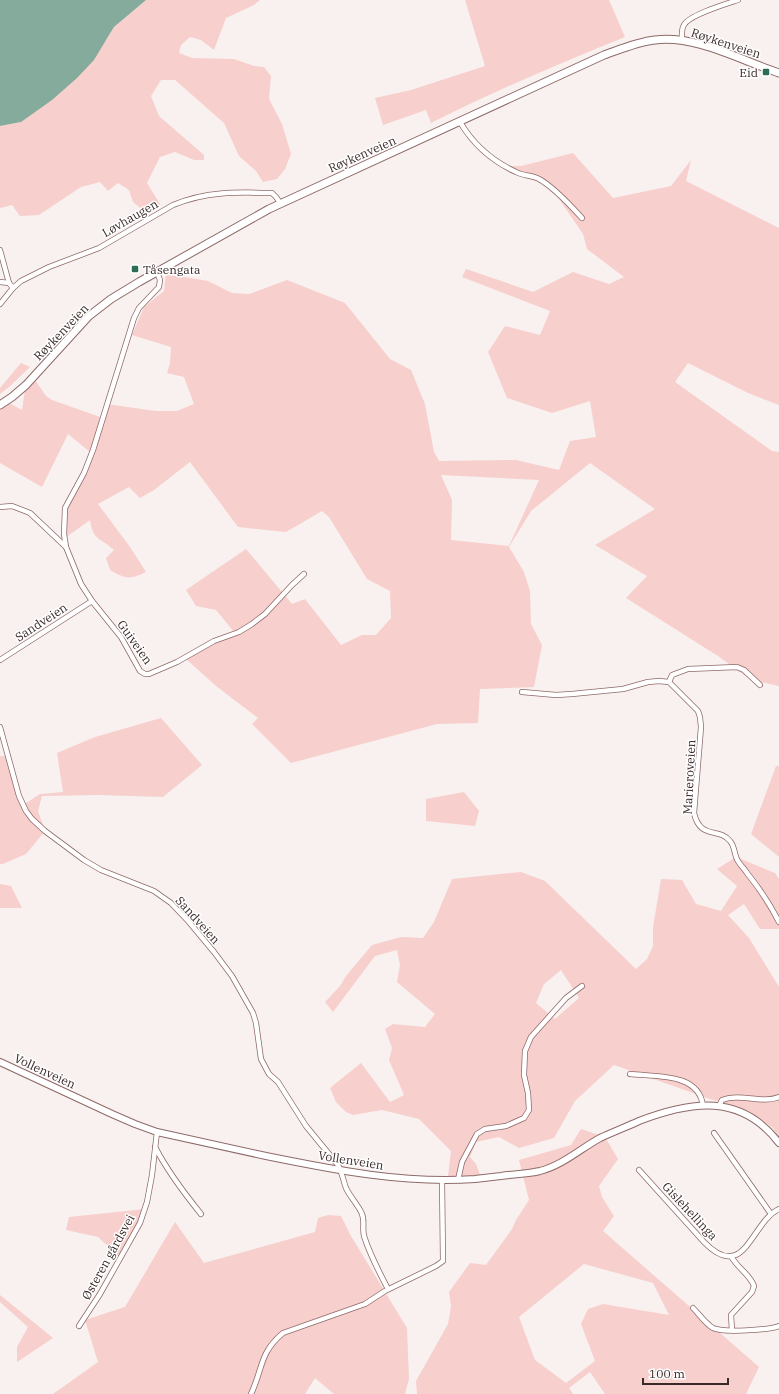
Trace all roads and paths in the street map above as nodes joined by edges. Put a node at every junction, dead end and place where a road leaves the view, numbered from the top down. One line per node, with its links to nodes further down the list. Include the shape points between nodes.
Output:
1 (738, 0): 2 (street, via 687,21 682,28)
2 (682, 41): 3 (main road, Røykenveien, via 710,48); 4 (main road, Røykenveien, via 655,40 638,43 604,55)
3 (779, 73)
4 (460, 122): 5 (main road, Røykenveien); 6 (street, via 484,152 516,173 538,178 563,198)
5 (281, 204): 8 (main road, Røykenveien, via 244,222); 11 (street, Løvhaugen, via 272,193 225,192 184,200 98,248 48,267)
6 (582, 218)
7 (0, 250): 10 (street)
8 (157, 272): 13 (main road, Røykenveien, via 111,299 93,313 26,385); 15 (street, via 160,287 139,308 134,318 93,450 65,508)
9 (0, 282): 10 (street)
10 (9, 283): 11 (street)
11 (13, 288): 12 (street, Løvhaugen)
12 (0, 304)
13 (0, 405)
14 (0, 507): 15 (street, Guiveien, via 12,506 30,513)
15 (66, 547): 17 (street, Guiveien, via 81,584)
16 (304, 574): 17 (street, Guiveien, via 252,624 149,674 140,671 121,637)
17 (92, 601): 18 (street, Sandveien)
18 (0, 660)
19 (669, 682): 20 (street, via 672,675 688,669 728,667 744,670); 21 (street, via 648,682 623,689 572,694); 23 (street, Marieroveien, via 698,711 702,727 694,813 696,820 701,828 729,840 738,862)
20 (760, 685)
21 (522, 692)
22 (0, 727): 35 (street, Sandveien, via 19,796 32,819 84,860 101,870 154,891 171,903 214,952 232,976 253,1014 261,1058 269,1074 278,1082 306,1126)
23 (779, 922)
24 (582, 986): 37 (street, via 566,998 531,1037 525,1051 524,1075 529,1110 524,1118 506,1126 485,1129 477,1134 462,1162)
25 (0, 1062): 30 (main road, Vollenveien)
26 (630, 1074): 28 (street, via 686,1081 699,1094)
27 (779, 1097): 29 (street, via 729,1098 722,1100)
28 (703, 1106): 29 (main road, Vollenveien); 37 (main road, Vollenveien, via 676,1109 630,1125 600,1138 566,1160 546,1169)
29 (719, 1106): 32 (main road, Vollenveien, via 752,1117)
30 (157, 1132): 33 (street, Østeren gårdsvei); 35 (main road, Vollenveien)
31 (714, 1134): 40 (street)
32 (779, 1143)
33 (156, 1147): 39 (street, Østeren gårdsvei, via 179,1187); 44 (street, Østeren gårdsvei, via 147,1202 140,1223)
34 (640, 1170): 41 (street, Gislehellinga, via 710,1248 722,1255)
35 (341, 1171): 36 (main road, Vollenveien); 42 (street, Sandveien, via 352,1200 362,1213 363,1232 369,1251)
36 (442, 1180): 37 (main road, Vollenveien); 42 (street, via 442,1260 436,1266)
37 (458, 1180)
38 (779, 1210): 40 (street)
39 (201, 1214)
40 (771, 1214): 41 (street, via 748,1246)
41 (731, 1256): 46 (street, via 754,1286 752,1292 731,1315)
42 (388, 1289): 47 (street, via 365,1304 284,1333 264,1355)
43 (693, 1308): 46 (street, via 712,1328)
44 (79, 1326)
45 (779, 1326): 46 (street, via 765,1330)
46 (732, 1330)
47 (250, 1394)

